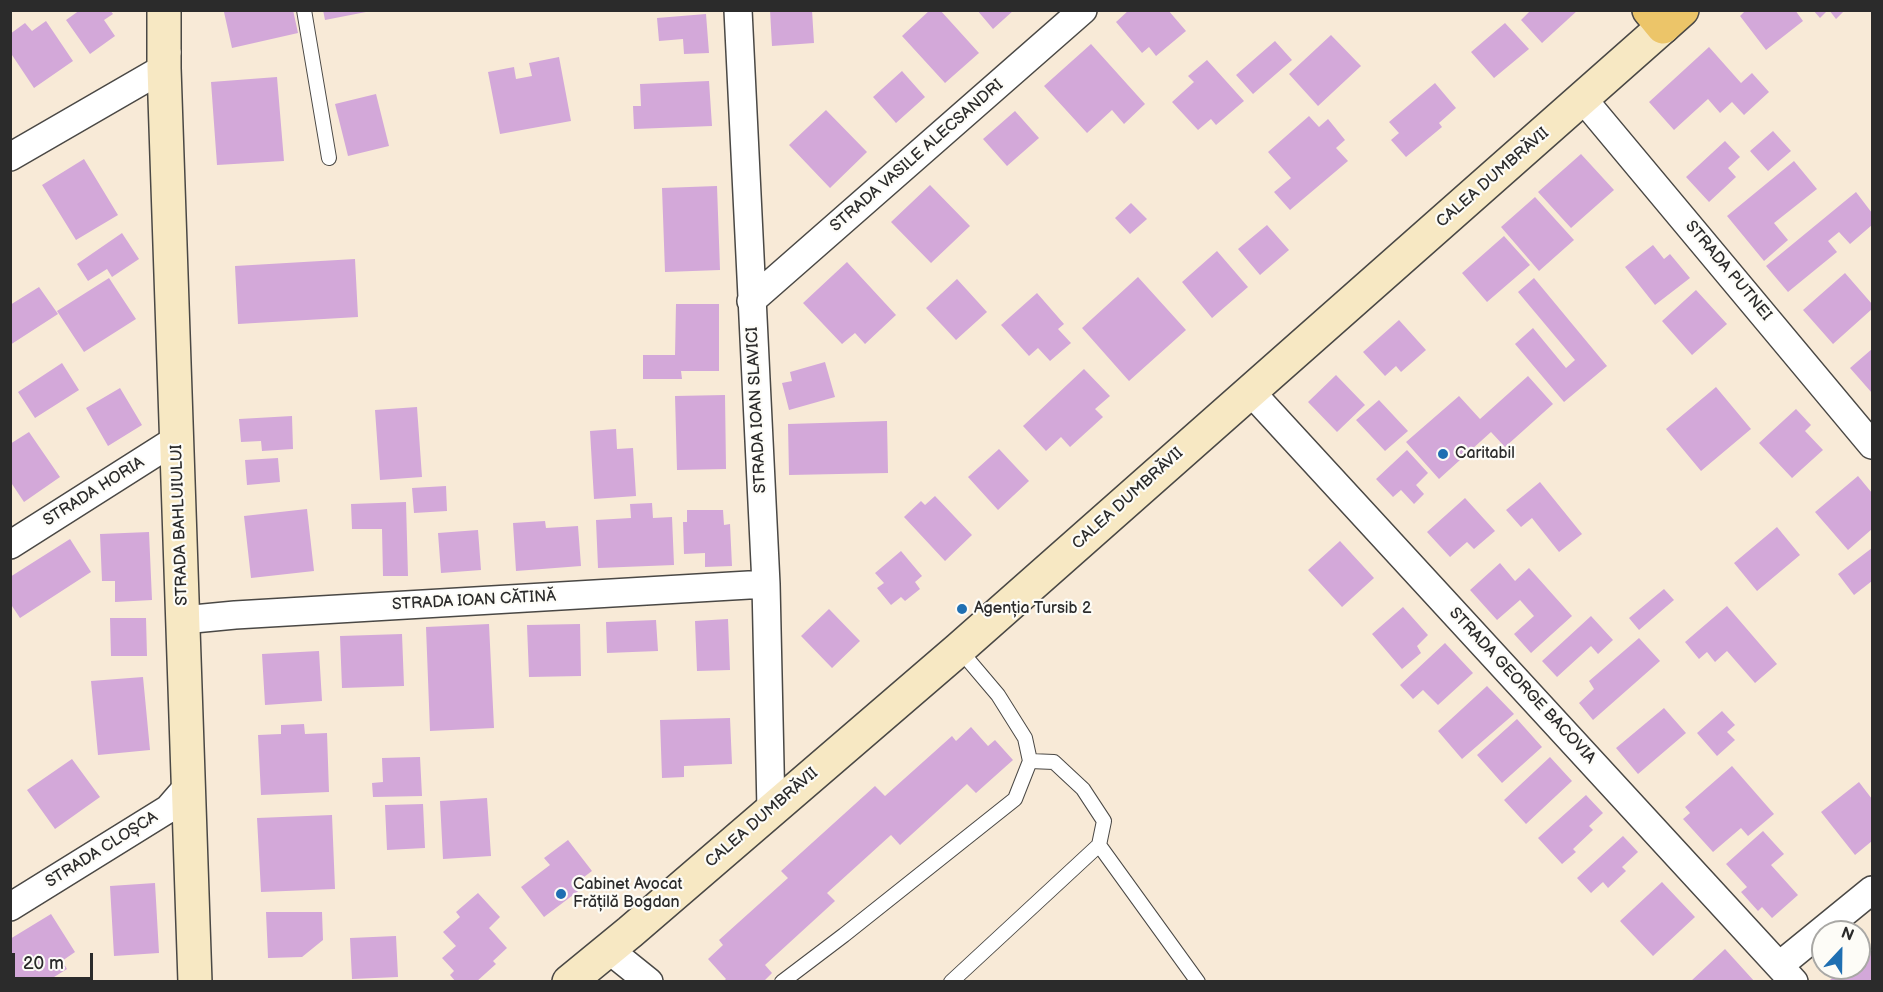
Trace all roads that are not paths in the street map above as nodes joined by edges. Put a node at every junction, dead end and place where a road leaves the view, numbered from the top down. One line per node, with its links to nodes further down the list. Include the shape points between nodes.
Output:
1 (164, 10): 7 (main road, STRADA BAHLUIULUI)
2 (174, 10): 7 (street)
3 (304, 10): 10 (lane)
4 (738, 10): 11 (street, STRADA IOAN SLAVICI)
5 (1083, 10): 11 (street, STRADA VASILE ALECSANDRI)
6 (1664, 16): 8 (main road, CALEA DUMBRĂVII)
7 (164, 68): 9 (street); 13 (main road, STRADA BAHLUIULUI)
8 (1583, 99): 12 (main road, CALEA DUMBRĂVII); 14 (street, STRADA PUTNEI)
9 (10, 157)
10 (329, 158)
11 (751, 301): 16 (street, STRADA IOAN SLAVICI)
12 (1250, 391): 18 (main road, CALEA DUMBRĂVII); 26 (street, STRADA GEORGE BACOVIA)
13 (177, 440): 15 (street, STRADA HORIA); 17 (main road, STRADA BAHLUIULUI)
14 (1872, 445)
15 (10, 545)
16 (766, 584): 17 (street, STRADA IOAN CĂTINĂ); 21 (street, STRADA IOAN SLAVICI)
17 (183, 620): 20 (main road, STRADA BAHLUIULUI)
18 (959, 649): 19 (lane, via 998,695 1025,738); 21 (main road, CALEA DUMBRĂVII)
19 (1030, 761): 22 (lane, via 1054,762 1083,789 1104,821); 30 (lane, via 1015,799)
20 (189, 786): 24 (street, STRADA CLOȘCA, via 168,809); 27 (main road, STRADA BAHLUIULUI)
21 (771, 810): 25 (main road, CALEA DUMBRĂVII)
22 (1099, 845): 31 (lane); 32 (lane)
23 (1872, 890): 26 (street)
24 (10, 907)
25 (608, 949): 28 (main road, CALEA DUMBRĂVII); 29 (street)
26 (1787, 973)
27 (195, 981)
28 (569, 981)
29 (649, 981)
30 (782, 981)
31 (951, 981)
32 (1198, 981)

